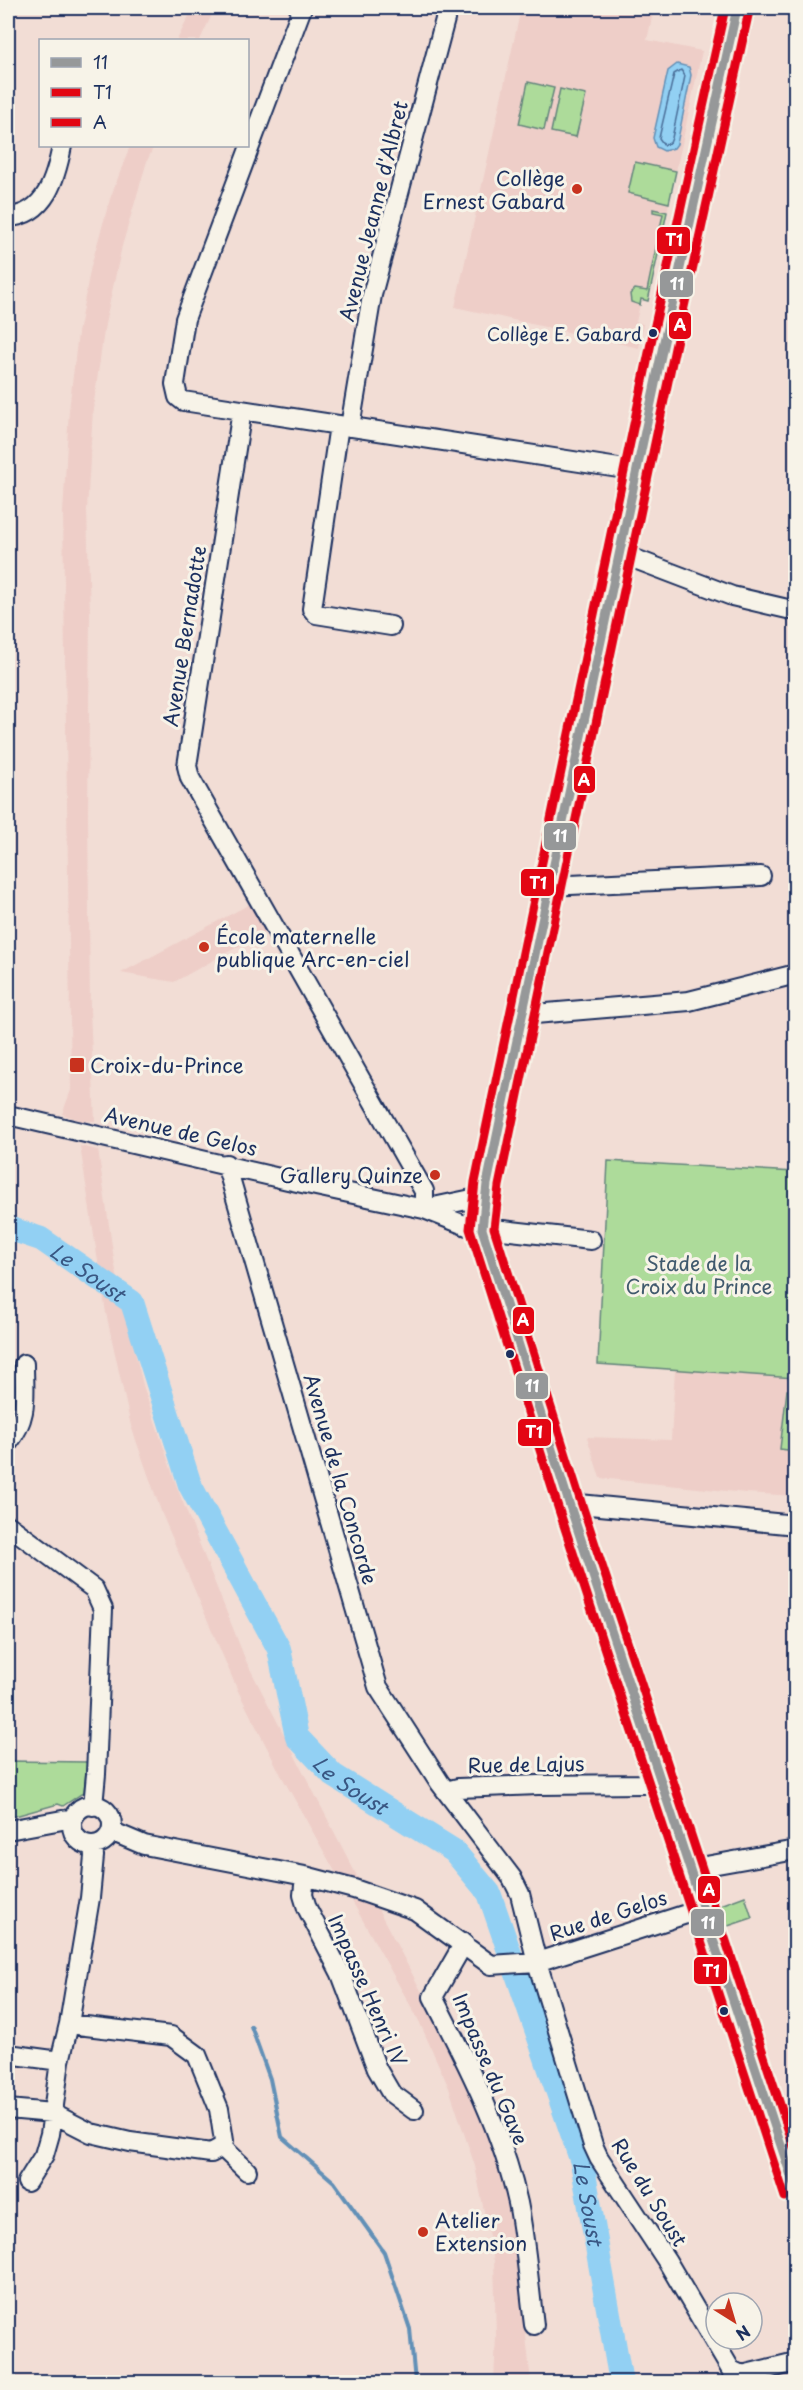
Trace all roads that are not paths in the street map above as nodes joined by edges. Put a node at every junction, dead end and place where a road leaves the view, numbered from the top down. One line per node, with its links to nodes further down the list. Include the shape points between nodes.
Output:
1 (302, 8): 6 (street, via 185,319 175,384 183,401)
2 (448, 8): 7 (street, Avenue Jeanne d'Albret, via 372,295)
3 (737, 8): 8 (main road)
4 (62, 147): 5 (street, via 48,193 35,207)
5 (8, 217)
6 (242, 410): 7 (street); 19 (street, Avenue Bernadotte, via 188,772 424,1191)
7 (345, 426): 8 (street); 11 (street, Avenue Jeanne d'Albret, via 312,609 316,614)
8 (638, 471): 9 (main road)
9 (621, 556): 10 (street, via 732,596); 13 (main road)
10 (795, 611)
11 (391, 626)
12 (761, 876): 13 (street)
13 (549, 886): 15 (main road)
14 (795, 974): 15 (street, via 689,1001)
15 (523, 1015): 18 (main road)
16 (8, 1115): 17 (street, Avenue de Gelos)
17 (226, 1164): 19 (street, Avenue de Gelos); 28 (street, Avenue de la Concorde, via 378,1687)
18 (486, 1196): 19 (street); 20 (main road)
19 (424, 1209): 20 (street, Avenue de Gelos)
20 (482, 1229): 21 (street, Avenue de Gelos); 24 (main road)
21 (591, 1240)
22 (24, 1364): 23 (street, via 24,1414)
23 (8, 1443)
24 (569, 1503): 25 (street); 27 (main road)
25 (795, 1525)
26 (8, 1526): 29 (street, via 94,1589 103,1609)
27 (661, 1782): 28 (street, Rue de Lajus); 35 (main road)
28 (446, 1791): 39 (street, Rue de Lajus, via 512,1878 520,1894)
29 (93, 1806): 30 (street, via 81,1809); 32 (street, via 108,1814)
30 (73, 1818): 31 (street); 33 (street, via 76,1837)
31 (8, 1830)
32 (111, 1831): 33 (street, via 104,1841); 36 (street, via 144,1845)
33 (93, 1845): 40 (street, via 90,1898)
34 (795, 1850): 35 (street)
35 (689, 1869): 37 (main road)
36 (305, 1876): 38 (street, via 415,1910); 44 (street, Impasse Henri IV, via 303,1895 307,1908 341,1974 377,2069 391,2093)
37 (702, 1909): 39 (street, Rue de Gelos); 49 (main road)
38 (464, 1943): 39 (street, Rue de Gelos, via 491,1965); 50 (street, Impasse du Gave, via 433,1996 477,2084 500,2144 518,2203)
39 (533, 1962): 51 (street, Rue du Soust, via 599,2158 667,2261 731,2370 742,2375)
40 (69, 2024): 42 (street); 46 (street, via 171,2036 197,2055 219,2109)
41 (8, 2054): 42 (street)
42 (60, 2061): 45 (street)
43 (8, 2109): 45 (street)
44 (414, 2110)
45 (52, 2113): 46 (street, via 91,2133 130,2142 211,2153); 48 (street, via 44,2155)
46 (222, 2147): 47 (street)
47 (248, 2171)
48 (27, 2182)
49 (795, 2193)
50 (534, 2325)
51 (795, 2362)

